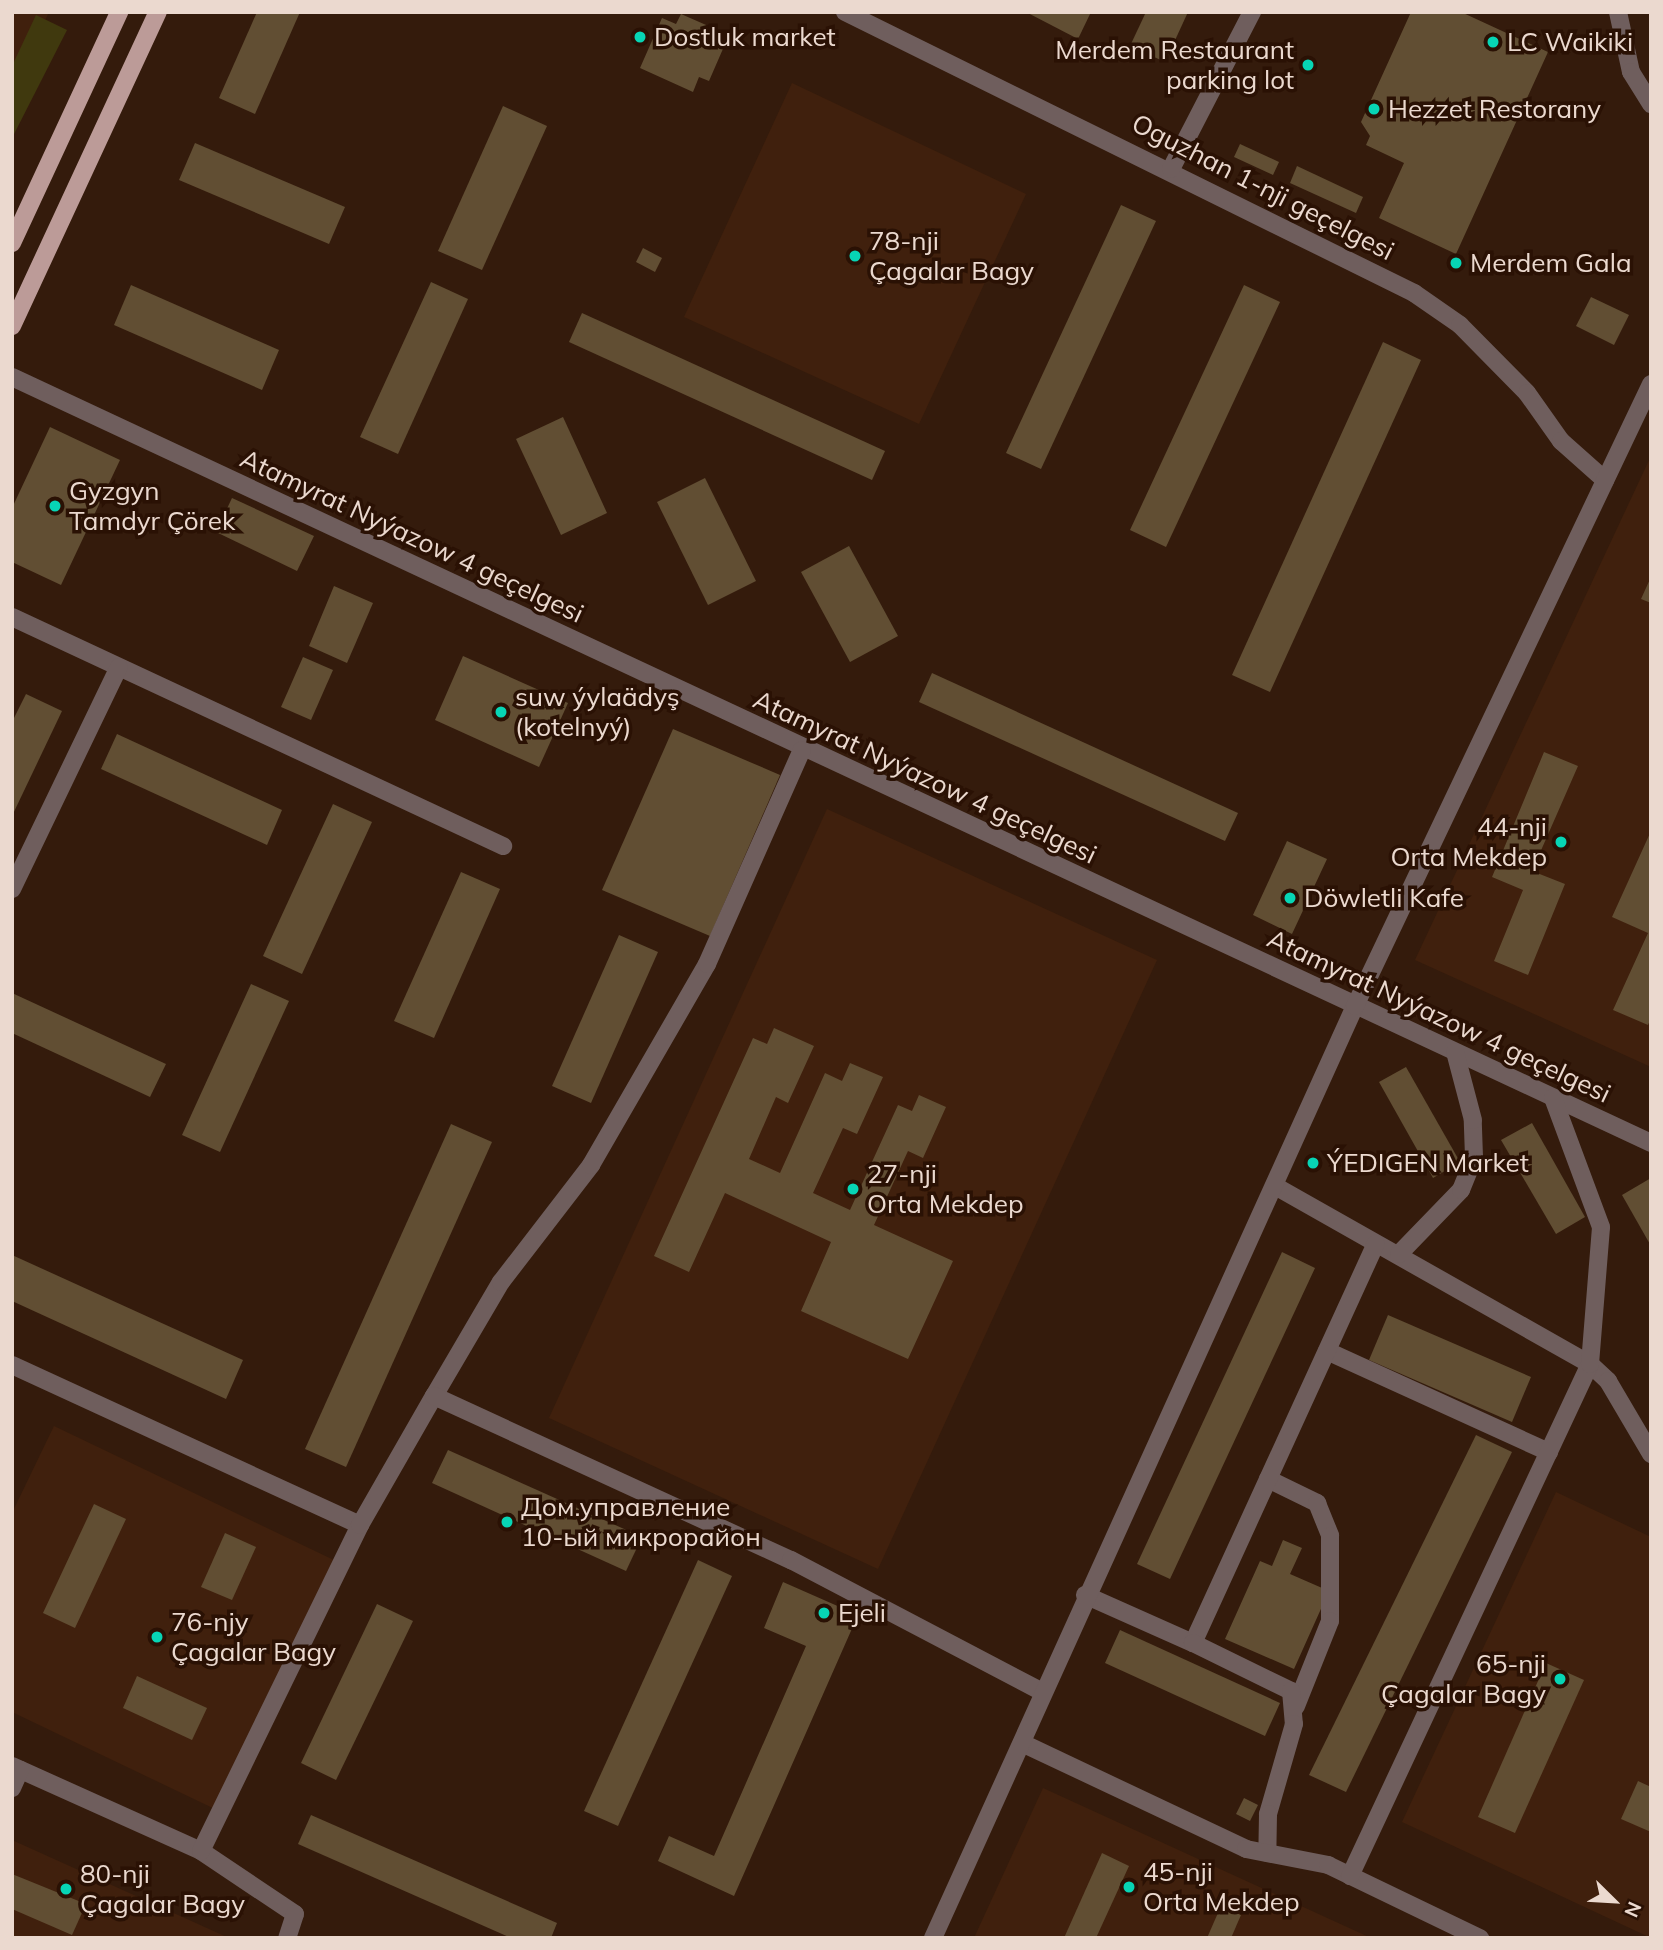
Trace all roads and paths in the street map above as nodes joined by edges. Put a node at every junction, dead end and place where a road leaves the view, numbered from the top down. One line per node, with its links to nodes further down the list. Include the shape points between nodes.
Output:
1 (119, 12): 8 (main road)
2 (158, 12): 9 (main road)
3 (845, 12): 7 (street, Oguzhan 1-nji geçelgesi)
4 (1252, 12): 7 (street)
5 (1618, 12): 6 (street, via 1631,72)
6 (1651, 104)
7 (1171, 169): 12 (street, Oguzhan 1-nji geçelgesi, via 1414,293 1460,325 1527,393 1561,441)
8 (12, 243)
9 (12, 326)
10 (12, 377): 15 (street, Atamyrat Nyýazow 4 geçelgesi)
11 (1651, 384): 12 (street)
12 (1605, 480): 18 (street)
13 (12, 617): 14 (street)
14 (119, 667): 16 (street); 17 (street)
15 (802, 750): 18 (street, Atamyrat Nyýazow 4 geçelgesi); 28 (street, via 707,964 591,1165 501,1282)
16 (503, 846)
17 (12, 889)
18 (1355, 1006): 19 (street, Atamyrat Nyýazow 4 geçelgesi); 22 (street)
19 (1455, 1052): 20 (street, Atamyrat Nyýazow 4 geçelgesi); 24 (street, via 1473,1120 1474,1157 1461,1189)
20 (1553, 1098): 21 (street, Atamyrat Nyýazow 4 geçelgesi); 26 (street, via 1601,1227)
21 (1651, 1143)
22 (1275, 1186): 23 (street); 33 (street)
23 (1376, 1244): 24 (street); 25 (street)
24 (1399, 1254): 26 (street)
25 (1327, 1352): 29 (street); 31 (street)
26 (1590, 1364): 29 (street); 30 (street, via 1608,1381)
27 (12, 1365): 32 (street)
28 (434, 1396): 32 (street); 35 (street, via 791,1560)
29 (1549, 1452): 42 (street)
30 (1651, 1454)
31 (1268, 1479): 34 (street); 36 (street, via 1317,1503 1330,1536 1330,1621)
32 (360, 1525): 40 (street)
33 (1085, 1595): 34 (street); 35 (street)
34 (1193, 1643): 36 (street, via 1279,1681)
35 (1041, 1691): 37 (street)
36 (1296, 1706): 41 (street, via 1268,1814)
37 (1022, 1743): 41 (street); 44 (street)
38 (16, 1768): 39 (street); 40 (street)
39 (12, 1788)
40 (201, 1851): 43 (street, via 295,1914)
41 (1267, 1853): 42 (street)
42 (1350, 1876): 45 (street)
43 (287, 1938)
44 (933, 1938)
45 (1480, 1938)

